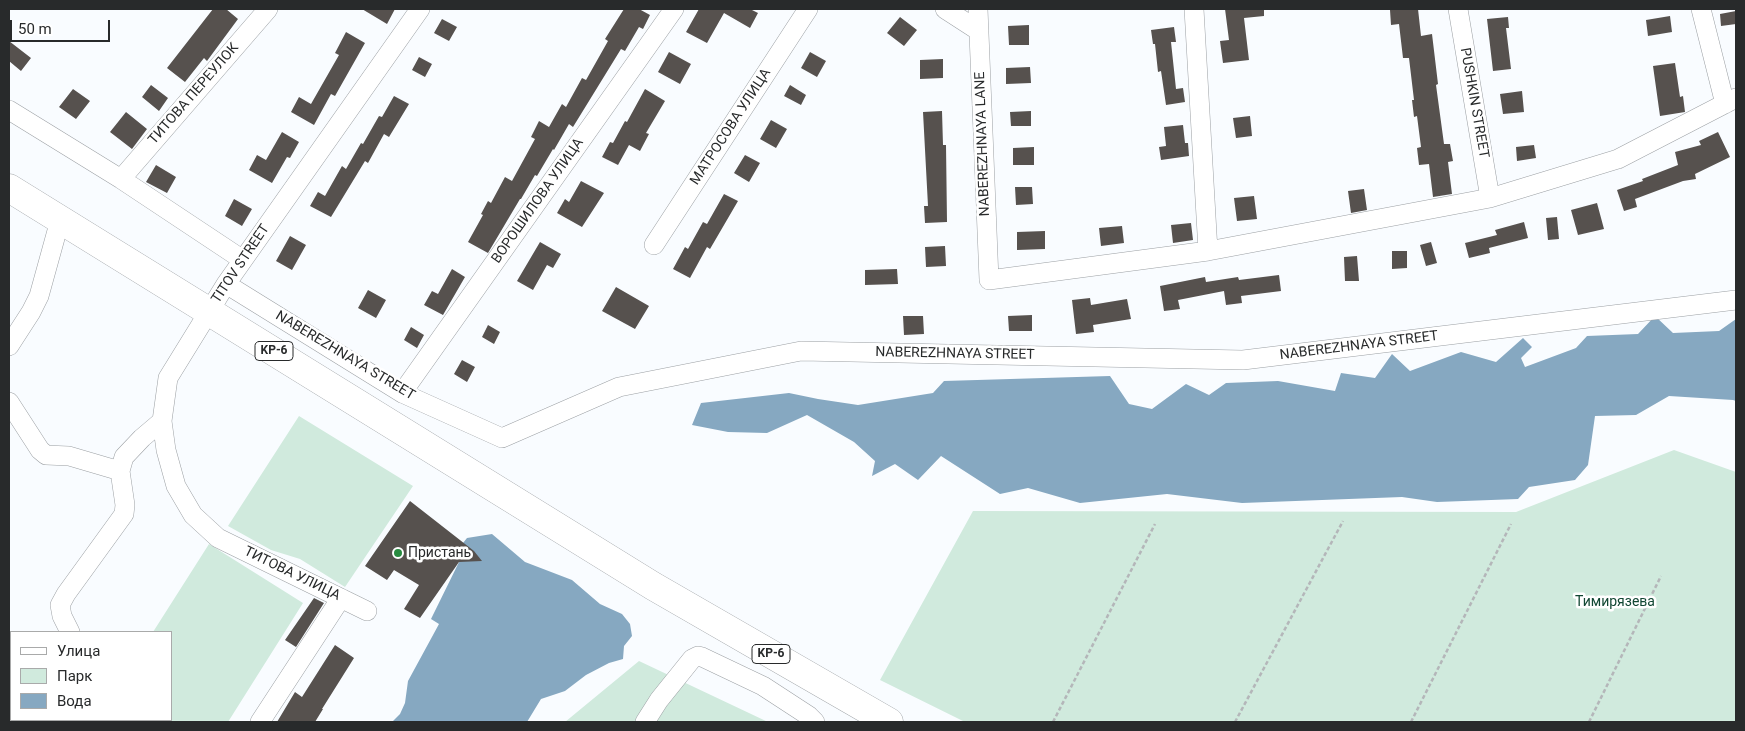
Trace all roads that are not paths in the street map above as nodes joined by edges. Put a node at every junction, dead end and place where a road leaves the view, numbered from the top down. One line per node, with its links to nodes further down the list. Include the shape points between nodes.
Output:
1 (268, 9): 13 (street, ТИТОВА ПЕРЕУЛОК)
2 (420, 9): 19 (street, TITOV STREET)
3 (674, 9): 24 (street, ВОРОШИЛОВА УЛИЦА)
4 (808, 9): 17 (street, МАТРОСОВА УЛИЦА)
5 (945, 9): 10 (street)
6 (978, 9): 10 (street, NABEREZHNAYA LANE)
7 (1194, 9): 18 (street)
8 (1458, 9): 15 (street, PUSHKIN STREET)
9 (1701, 9): 11 (street)
10 (979, 31): 18 (street, NABEREZHNAYA LANE, via 989,280)
11 (1730, 100): 15 (street, via 1618,159)
12 (9, 110): 13 (street)
13 (121, 178): 19 (street)
14 (9, 188): 16 (highway, KP-6)
15 (1490, 198): 18 (street)
16 (60, 220): 22 (highway, KP-6); 23 (street, via 38,296)
17 (654, 245)
18 (1208, 251)
19 (243, 260): 20 (street, TITOV STREET)
20 (226, 284): 22 (street, TITOV STREET); 24 (street, NABEREZHNAYA STREET)
21 (1736, 300): 24 (street, NABEREZHNAYA STREET, via 1243,360 801,351 619,386 502,438)
22 (209, 311): 26 (street, TITOV STREET, via 168,378); 35 (highway, KP-6, via 653,586)
23 (9, 346)
24 (402, 393)
25 (9, 402): 27 (street, via 46,455 69,456)
26 (162, 421): 27 (street, via 124,457); 28 (street, TITOV STREET, via 176,486 193,515)
27 (120, 471): 31 (street, via 124,514 60,605)
28 (218, 538): 29 (street, ТИТОВА УЛИЦА)
29 (341, 598): 30 (street, ТИТОВА УЛИЦА); 32 (street)
30 (367, 611)
31 (70, 631)
32 (260, 722)
33 (645, 722): 34 (street, via 659,700 692,659 698,656 763,686)
34 (816, 722)
35 (889, 722)

